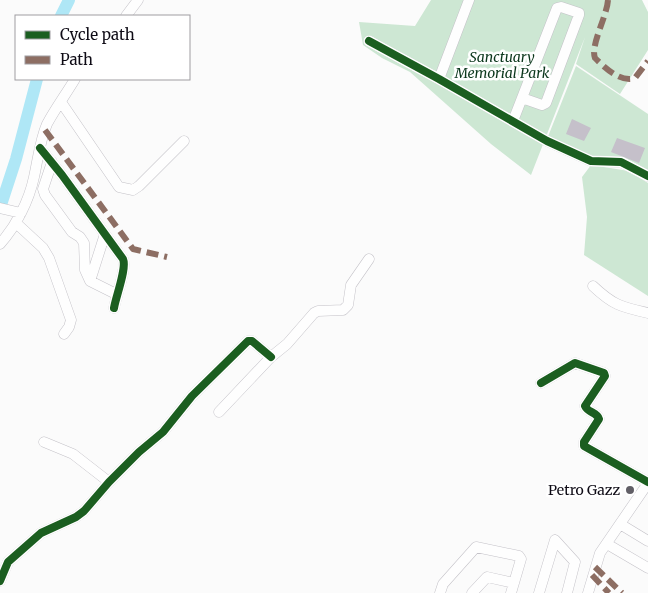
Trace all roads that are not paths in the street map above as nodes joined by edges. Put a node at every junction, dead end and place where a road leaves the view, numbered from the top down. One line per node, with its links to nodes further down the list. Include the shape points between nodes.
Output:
1 (138, 0): 3 (street)
2 (469, 0): 5 (street)
3 (127, 15)
4 (369, 41): 5 (street)
5 (439, 79): 9 (street)
6 (74, 80): 8 (street)
7 (522, 98): 7 (street, via 557,8 579,13 546,103 542,105); 9 (street)
8 (61, 102): 10 (street, via 119,187 126,190 139,186); 11 (street, via 47,124)
9 (513, 121): 13 (street, via 546,141 591,161 621,162)
10 (184, 141)
11 (40, 148): 12 (street); 15 (street, via 34,180)
12 (52, 162): 17 (street); 20 (street, via 43,192 84,243 85,270)
13 (648, 176)
14 (3, 209): 15 (street)
15 (21, 213): 16 (street)
16 (16, 223): 18 (street); 25 (street, via 49,258 70,320)
17 (105, 234): 20 (street); 22 (street, via 125,263)
18 (0, 244)
19 (369, 259): 26 (street, via 351,285 348,305 343,310 314,313)
20 (90, 281): 22 (street)
21 (593, 286): 24 (street, via 619,306)
22 (116, 294): 23 (street)
23 (114, 308)
24 (648, 313)
25 (64, 334)
26 (271, 357): 28 (street); 30 (street, via 248,341 192,396 163,432)
27 (541, 383): 31 (street, via 575,363 604,373 585,406 599,419 584,444)
28 (219, 412)
29 (44, 442): 30 (street, via 73,454)
30 (109, 482): 36 (street, via 84,511 41,533 8,562)
31 (648, 482): 32 (street)
32 (620, 524): 33 (street); 34 (street)
33 (648, 541)
34 (606, 544): 35 (street); 42 (street, via 600,553)
35 (648, 568)
36 (0, 581)
37 (513, 588): 38 (street, via 521,559 519,556 476,547 443,584); 39 (street, via 486,577)
38 (440, 593)
39 (472, 593)
40 (539, 593): 41 (street, via 555,540 575,562)
41 (567, 593)
42 (588, 593)

